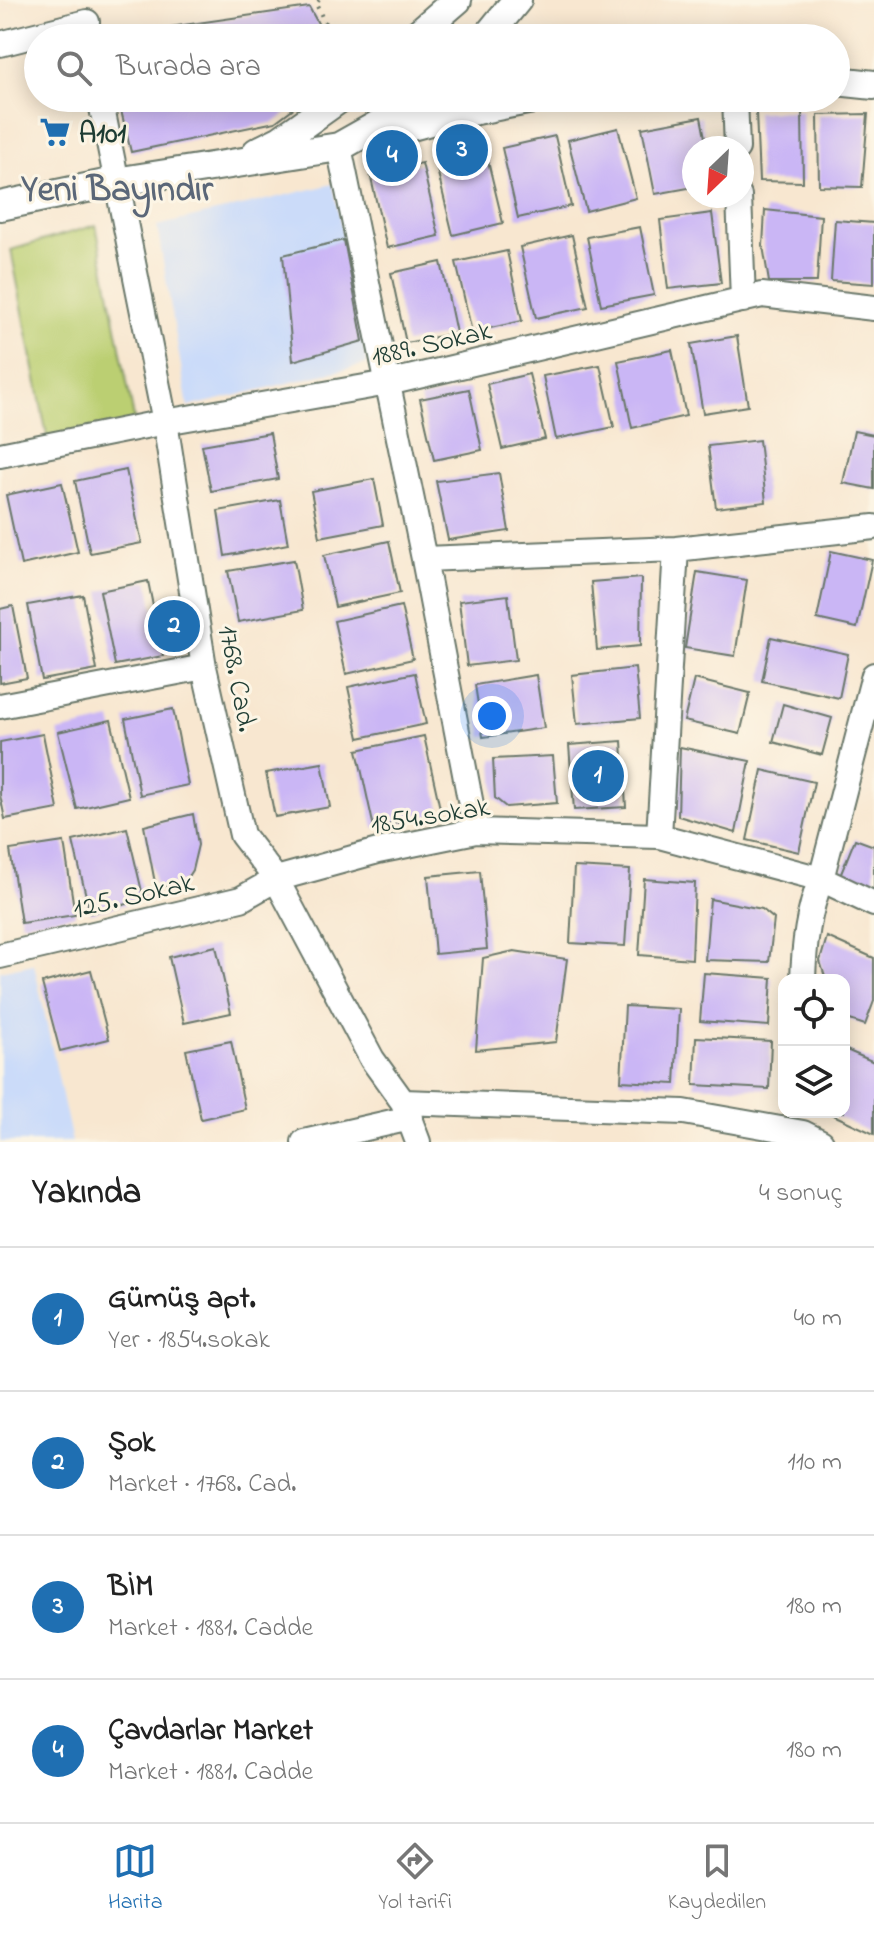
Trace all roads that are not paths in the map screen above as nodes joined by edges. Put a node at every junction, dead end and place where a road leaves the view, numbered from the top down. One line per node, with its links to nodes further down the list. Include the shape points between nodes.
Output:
1 (457, 0): 4 (street)
2 (517, 0): 5 (street)
3 (527, 0): 6 (street)
4 (432, 24)
5 (497, 24)
6 (516, 24)
7 (24, 37): 8 (street)
8 (0, 44)
9 (850, 82): 10 (street)
10 (874, 85)
11 (102, 112): 21 (street, 1768. Cad.)
12 (320, 112): 20 (street)
13 (400, 112): 19 (street)
14 (451, 112): 17 (street)
15 (465, 112): 17 (street)
16 (736, 112): 18 (street)
17 (456, 114): 19 (street)
18 (737, 136)
19 (339, 147): 20 (street); 26 (street)
20 (239, 161): 21 (street)
21 (115, 182): 22 (street); 27 (street, 1768. Cad.)
22 (0, 206)
23 (739, 208): 24 (street)
24 (743, 300): 25 (street, 1889. Sokak, via 762,295); 26 (street, 1889. Sokak)
25 (874, 308)
26 (388, 383): 27 (street, 1889. Sokak); 31 (street)
27 (165, 422): 28 (street, 1889. Sokak); 32 (street, 1768. Cad.)
28 (0, 455)
29 (874, 527): 30 (street)
30 (676, 549): 31 (street); 36 (street)
31 (424, 559): 35 (street)
32 (204, 667): 34 (street); 37 (street, 1768. Cad., via 242,835)
33 (873, 684): 38 (street)
34 (0, 706)
35 (476, 831): 36 (street, 1854.sokak); 37 (street, 1854.sokak)
36 (659, 836): 38 (street, 1854.sokak)
37 (276, 879): 40 (street, 125. Sokak, via 241,899); 42 (street, 1768. Cad., via 372,1059)
38 (821, 879): 39 (street, 1854.sokak); 41 (street, via 810,907)
39 (874, 904)
40 (0, 956)
41 (803, 974)
42 (406, 1110): 43 (street, via 684,1112); 44 (street); 45 (street, 1768. Cad.)
43 (808, 1132)
44 (304, 1142)
45 (418, 1142)

